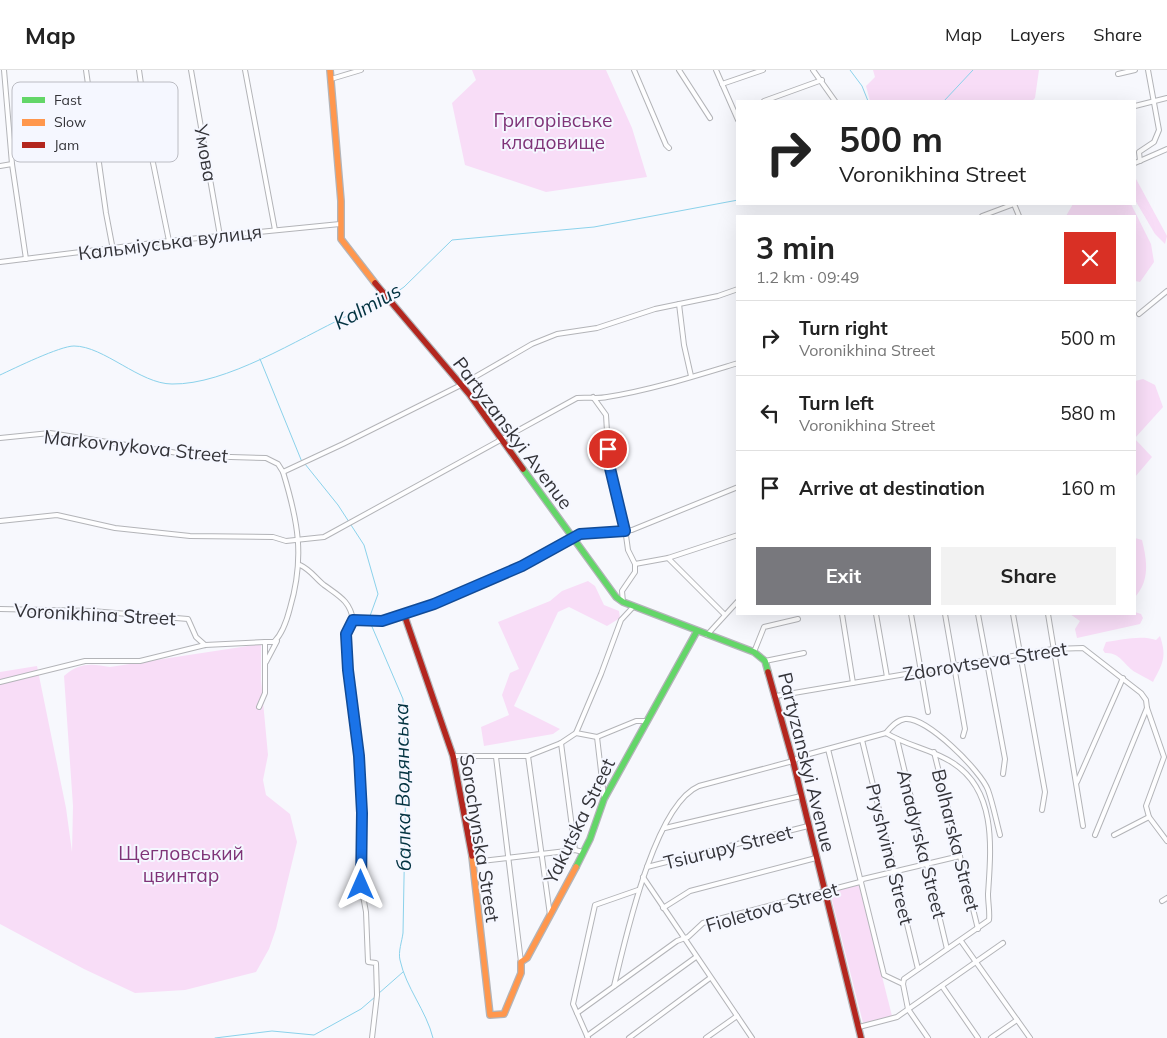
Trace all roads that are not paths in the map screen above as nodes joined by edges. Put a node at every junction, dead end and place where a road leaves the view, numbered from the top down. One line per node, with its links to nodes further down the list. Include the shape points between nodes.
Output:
1 (4, 70): 30 (street)
2 (191, 70): 36 (street, Умова)
3 (245, 70): 35 (street)
4 (330, 70): 14 (street, Partyzanskyi Avenue)
5 (361, 70): 14 (street)
6 (634, 70): 24 (street)
7 (680, 70): 23 (street)
8 (716, 70): 16 (street)
9 (763, 70): 16 (street)
10 (813, 70): 15 (street)
11 (1135, 70): 13 (street)
12 (1148, 70): 20 (street)
13 (1118, 74)
14 (332, 79): 34 (street, Partyzanskyi Avenue)
15 (822, 80): 18 (street); 19 (street)
16 (722, 84): 22 (street)
17 (1167, 98): 20 (street)
18 (767, 100)
19 (834, 100)
20 (1154, 100): 21 (street); 26 (street, via 1159,130 1154,142 1140,152)
21 (1136, 106)
22 (736, 112)
23 (710, 118)
24 (670, 148)
25 (1167, 149): 26 (street)
26 (1140, 161): 29 (street)
27 (99, 162): 38 (street)
28 (153, 162): 37 (street)
29 (1136, 163)
30 (12, 164): 31 (street); 39 (street)
31 (0, 166)
32 (1011, 205): 33 (street)
33 (985, 215)
34 (340, 224): 35 (street, Кальміуська вулиця); 47 (street, Partyzanskyi Avenue, via 341,239 348,252)
35 (275, 230): 36 (street, Кальміуська вулиця)
36 (220, 236): 37 (street, Кальміуська вулиця)
37 (169, 241): 38 (street, Кальміуська вулиця)
38 (113, 250): 39 (street, Кальміуська вулиця)
39 (26, 259): 40 (street, Кальміуська вулиця)
40 (0, 262)
41 (736, 289): 43 (street)
42 (1167, 291): 44 (street)
43 (679, 304): 46 (street); 47 (street, via 597,328 557,334 532,344)
44 (1139, 314)
45 (736, 364): 46 (street)
46 (691, 376): 48 (street, via 605,398)
47 (461, 385): 50 (street, Partyzanskyi Avenue); 51 (street)
48 (593, 396): 50 (street, via 577,398); 54 (street, via 606,415 609,464)
49 (0, 438): 51 (street, Markovnykova Street, via 50,433 197,456 266,458 278,464)
50 (501, 440): 56 (street, via 347,525 324,536); 57 (street, Partyzanskyi Avenue)
51 (283, 472): 56 (street, via 295,514)
52 (736, 488): 54 (street)
53 (0, 521): 56 (street, via 57,516 115,528 190,536)
54 (625, 531): 57 (street, via 580,534); 59 (street, via 628,550)
55 (736, 536): 58 (street)
56 (298, 539): 60 (street)
57 (573, 539): 61 (street, Partyzanskyi Avenue, via 610,590); 65 (street, via 522,566)
58 (668, 558): 59 (street); 66 (street)
59 (635, 564): 61 (street, via 635,572 622,591)
60 (300, 566): 75 (street, via 342,597 351,610); 78 (street, via 298,583)
61 (623, 602): 63 (street, Partyzanskyi Avenue)
62 (736, 603): 66 (street)
63 (634, 606): 76 (street, Partyzanskyi Avenue); 99 (street, via 621,620)
64 (0, 609): 80 (street, Voronikhina Street, via 92,611 188,619 196,637)
65 (404, 614): 75 (street, via 376,621); 108 (street, Sorochynska Street)
66 (724, 614): 77 (street)
67 (842, 615): 93 (street)
68 (876, 615): 90 (street)
69 (911, 615): 89 (street)
70 (945, 615): 88 (street)
71 (978, 615): 85 (street)
72 (1013, 615): 84 (street)
73 (1048, 615): 81 (street)
74 (798, 619): 82 (street, via 764,627)
75 (353, 620): 163 (street, via 346,634 359,756 361,885 366,912 368,962 376,963)
76 (697, 631): 77 (street, Partyzanskyi Avenue); 98 (street, Yakutska Street)
77 (707, 634): 82 (street, Partyzanskyi Avenue)
78 (280, 635): 79 (street, via 274,642); 87 (street)
79 (265, 642): 80 (street); 87 (street)
80 (205, 645): 92 (street, via 140,660 85,662)
81 (1053, 649): 84 (street, Zdorovtseva Street); 91 (street, Zdorovtseva Street, via 1083,648); 113 (street)
82 (754, 652): 86 (street, Partyzanskyi Avenue)
83 (804, 653): 86 (street)
84 (1020, 654): 85 (street, Zdorovtseva Street); 116 (street, via 1045,792)
85 (986, 660): 88 (street, Zdorovtseva Street); 112 (street, via 1005,759)
86 (765, 661): 94 (street, Partyzanskyi Avenue)
87 (265, 663): 95 (street, via 265,693)
88 (953, 666): 89 (street, Zdorovtseva Street); 101 (street, via 965,729)
89 (921, 671): 90 (street, Zdorovtseva Street); 97 (street)
90 (887, 677): 93 (street, Zdorovtseva Street)
91 (1123, 678): 96 (street, Zdorovtseva Street, via 1141,693); 113 (street)
92 (0, 682)
93 (853, 683): 94 (street, Zdorovtseva Street)
94 (776, 696): 111 (street, Partyzanskyi Avenue)
95 (259, 707)
96 (1147, 708): 117 (street, Zdorovtseva Street, via 1164,757 1146,806); 122 (street)
97 (928, 712)
98 (646, 720): 102 (street); 115 (street, Yakutska Street)
99 (576, 733): 102 (street); 105 (street)
100 (886, 733): 103 (street); 104 (street); 121 (street, via 905,719 914,720 942,738 981,777 988,790)
101 (963, 736)
102 (597, 737): 115 (street)
103 (897, 739): 107 (street); 132 (street, Anadyrska Street)
104 (862, 740): 106 (street); 134 (street, Pryshvina Street)
105 (561, 743): 109 (street); 125 (street)
106 (828, 748): 111 (street); 136 (street)
107 (934, 751): 128 (street, Bolharska Street); 143 (street, via 967,773 989,820 989,918)
108 (454, 756): 110 (street); 131 (street, Sorochynska Street)
109 (528, 756): 110 (street); 127 (street)
110 (496, 757): 129 (street)
111 (793, 761): 114 (street, Partyzanskyi Avenue); 120 (street, via 694,788 680,800)
112 (1003, 774)
113 (1076, 782): 119 (street)
114 (801, 796): 118 (street, Partyzanskyi Avenue); 120 (street)
115 (604, 799): 126 (street, Yakutska Street)
116 (1042, 810)
117 (1149, 817): 123 (street); 124 (street)
118 (808, 826): 130 (street, Partyzanskyi Avenue); 133 (street, Tsiurupy Street)
119 (1083, 826)
120 (665, 828): 133 (street)
121 (1000, 835)
122 (1095, 835)
123 (1114, 835)
124 (1167, 841)
125 (574, 850): 126 (street); 127 (street)
126 (583, 852): 142 (street, Yakutska Street)
127 (541, 854): 129 (street); 142 (street)
128 (960, 856): 132 (street, Fioletova Street); 143 (street, Bolharska Street)
129 (508, 858): 131 (street); 149 (street)
130 (816, 858): 138 (street, Partyzanskyi Avenue); 141 (street, via 690,891)
131 (473, 862): 158 (street, Sorochynska Street)
132 (927, 864): 134 (street, Fioletova Street); 147 (street, Anadyrska Street)
133 (648, 867): 135 (street)
134 (894, 872): 136 (street, Fioletova Street); 151 (street, Pryshvina Street)
135 (643, 877): 137 (street); 141 (street)
136 (860, 882): 138 (street, Fioletova Street); 153 (street, via 884,975)
137 (638, 890): 154 (street); 157 (street, via 595,905 573,1004)
138 (824, 891): 144 (street, Fioletova Street, via 703,923); 161 (street, Partyzanskyi Avenue)
139 (1167, 898): 140 (street)
140 (1162, 901)
141 (663, 908): 144 (street)
142 (550, 915): 149 (street, Yakutska Street, via 527,958)
143 (978, 929): 145 (street)
144 (684, 939): 148 (street); 154 (street, Fioletova Street)
145 (961, 941): 147 (street); 150 (street)
146 (1003, 943): 150 (street)
147 (947, 949): 151 (street)
148 (696, 957): 152 (street); 162 (street)
149 (521, 962): 158 (street, Yakutska Street, via 521,973 504,1014)
150 (976, 962): 155 (street); 160 (street)
151 (918, 969): 153 (street)
152 (710, 978): 159 (street); 164 (street)
153 (902, 984): 156 (street)
154 (614, 986): 157 (street, Fioletova Street)
155 (942, 986): 156 (street); 169 (street)
156 (908, 1009): 161 (street, via 897,1017); 168 (street)
157 (577, 1013): 162 (street)
158 (490, 1015)
159 (737, 1016): 165 (street); 166 (street)
160 (1017, 1020): 170 (street); 171 (street)
161 (859, 1027): 167 (street, Partyzanskyi Avenue)
162 (587, 1037)
163 (372, 1038)
164 (630, 1038)
165 (706, 1038)
166 (752, 1038)
167 (861, 1038)
168 (928, 1038)
169 (978, 1038)
170 (991, 1038)
171 (1030, 1038)

